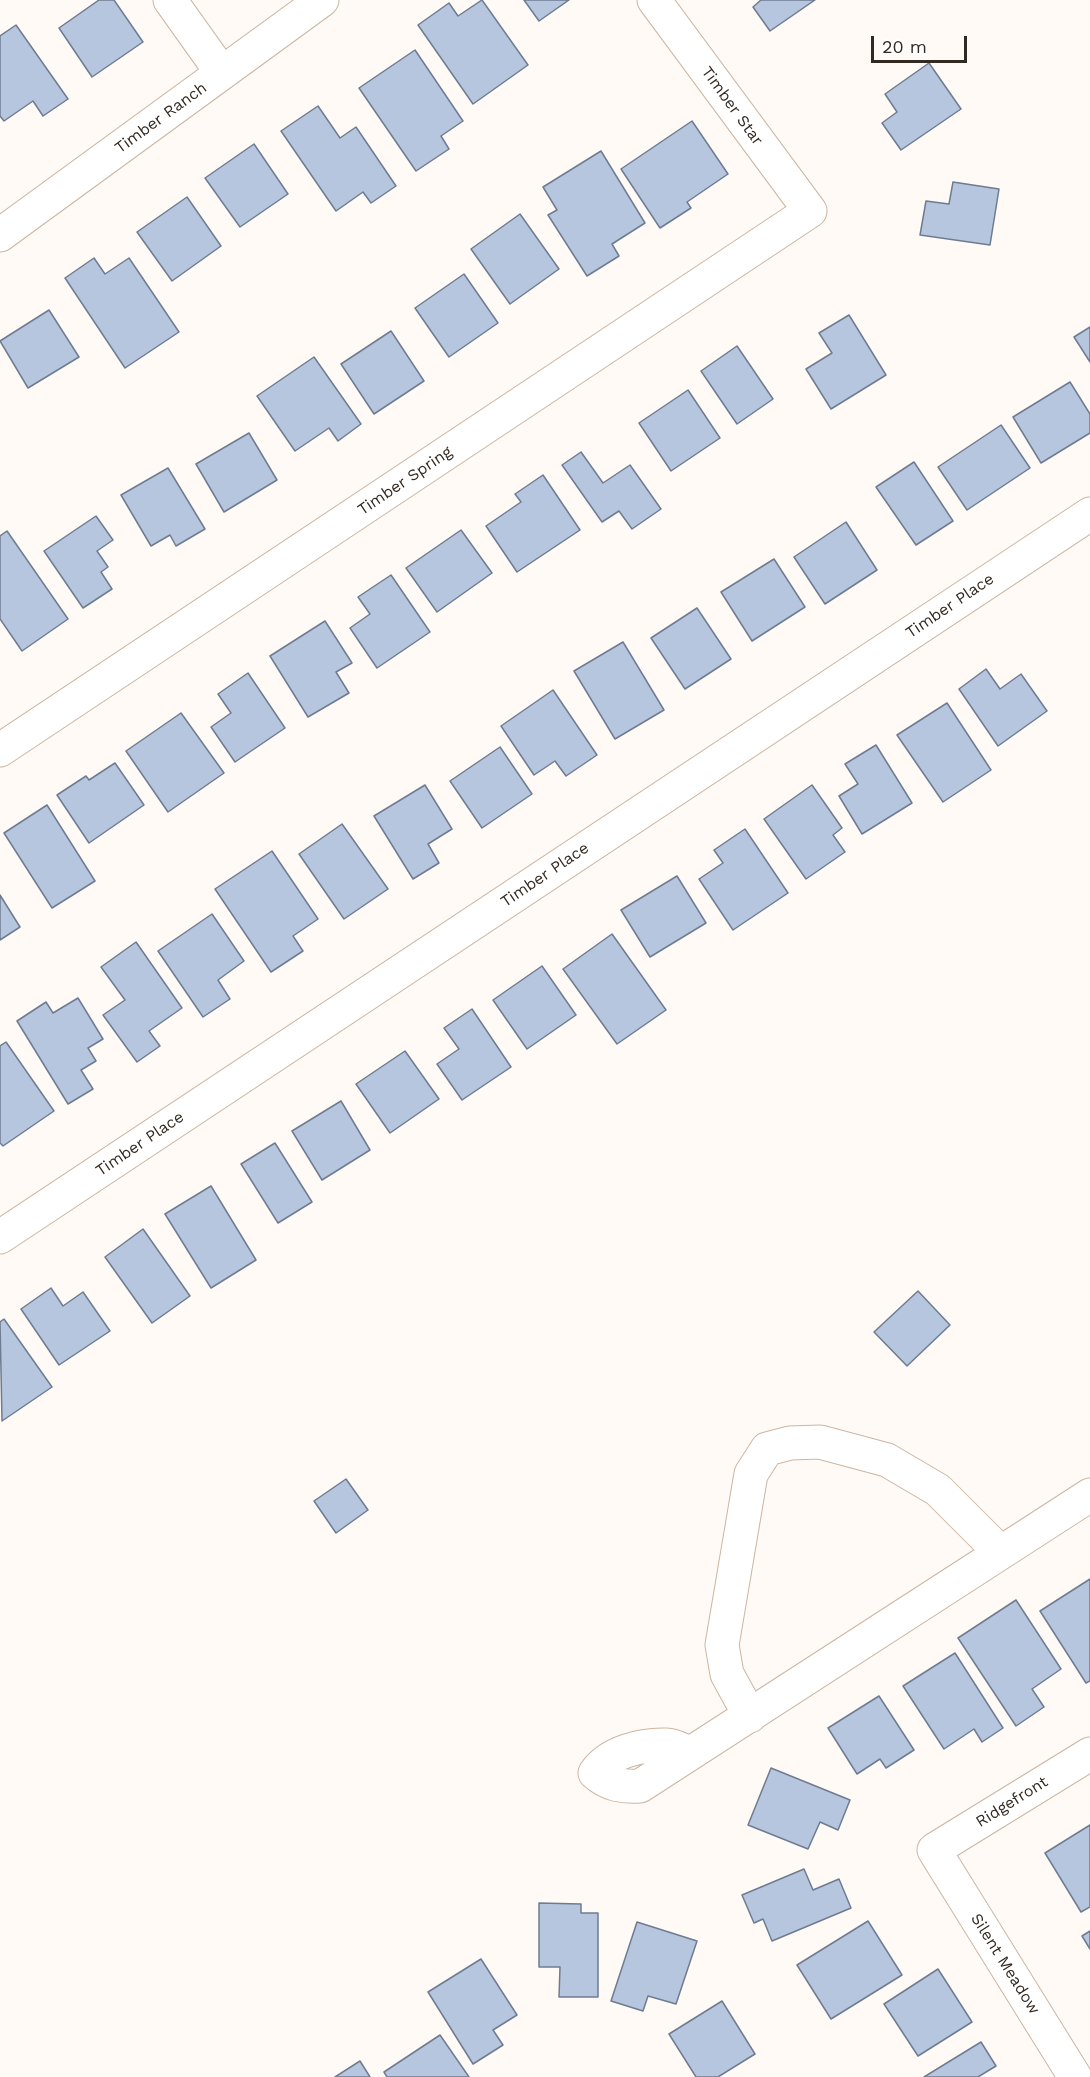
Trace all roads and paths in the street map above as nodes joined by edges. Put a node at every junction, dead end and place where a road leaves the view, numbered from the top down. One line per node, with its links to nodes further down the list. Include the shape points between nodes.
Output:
1 (170, 0): 4 (street)
2 (322, 0): 4 (street, Timber Ranch)
3 (654, 0): 5 (street, Timber Star)
4 (222, 73): 6 (street, Timber Ranch)
5 (810, 211): 8 (street, Timber Spring)
6 (0, 235)
7 (1090, 513): 9 (street, Timber Place)
8 (0, 750)
9 (0, 1237)
10 (1090, 1495): 11 (street)
11 (999, 1551): 12 (street); 12 (street, via 938,1490 887,1460 820,1442 767,1449 751,1473 722,1645 727,1674)
12 (750, 1716): 13 (street)
13 (689, 1753)
14 (1090, 1754): 15 (street, Ridgefront)
15 (934, 1850): 16 (street, Silent Meadow)
16 (1075, 2077)

